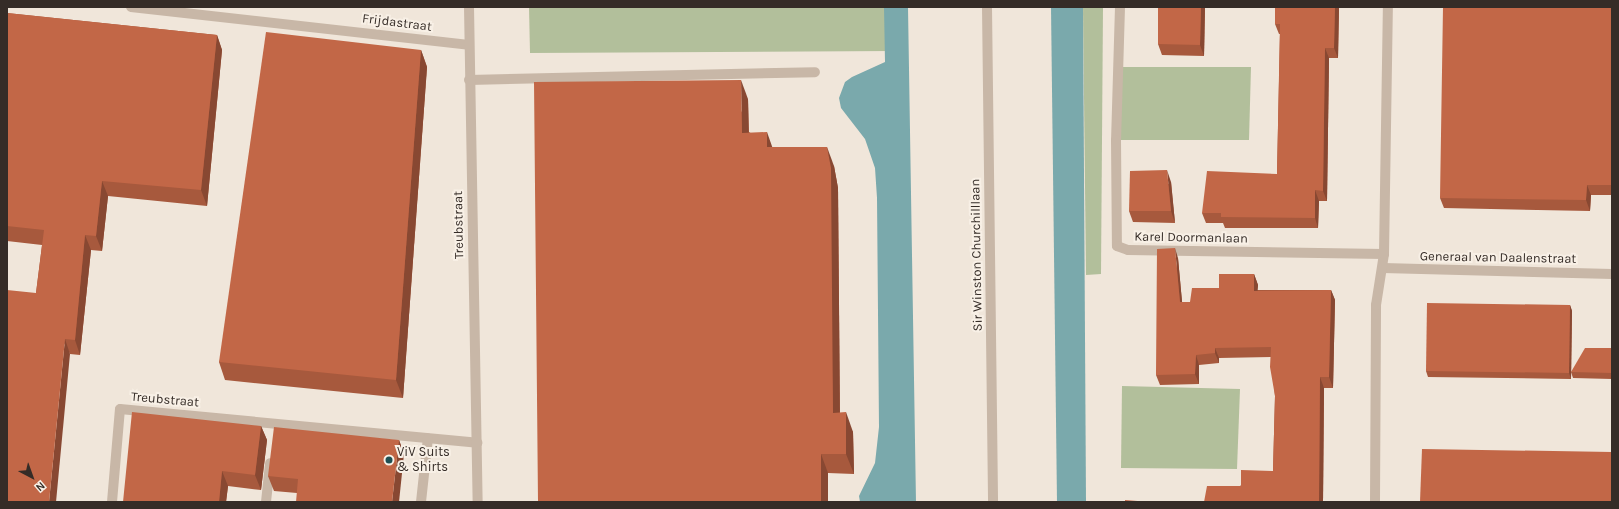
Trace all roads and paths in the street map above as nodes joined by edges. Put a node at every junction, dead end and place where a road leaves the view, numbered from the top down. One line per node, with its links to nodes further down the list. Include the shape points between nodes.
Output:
1 (131, 7): 6 (street, Frijdastraat)
2 (469, 7): 6 (street, Treubstraat)
3 (987, 7): 19 (street, Sir Winston Churchilllaan)
4 (1120, 7): 9 (street, Karel Doormanlaan, via 1116,140 1117,246 1128,250)
5 (1388, 7): 9 (street)
6 (469, 45): 8 (street, Treubstraat)
7 (815, 72): 8 (street)
8 (469, 80): 13 (street, Treubstraat)
9 (1384, 254): 10 (street)
10 (1384, 268): 11 (street, Generaal van Daalenstraat); 20 (street, via 1376,305)
11 (1612, 274)
12 (428, 438): 13 (street, Treubstraat); 15 (street, Treubstraat, via 275,428 120,409); 17 (street)
13 (477, 442): 18 (street, Treubstraat)
14 (271, 455): 16 (street)
15 (112, 502)
16 (266, 502)
17 (421, 502)
18 (478, 502)
19 (994, 502)
20 (1375, 502)

